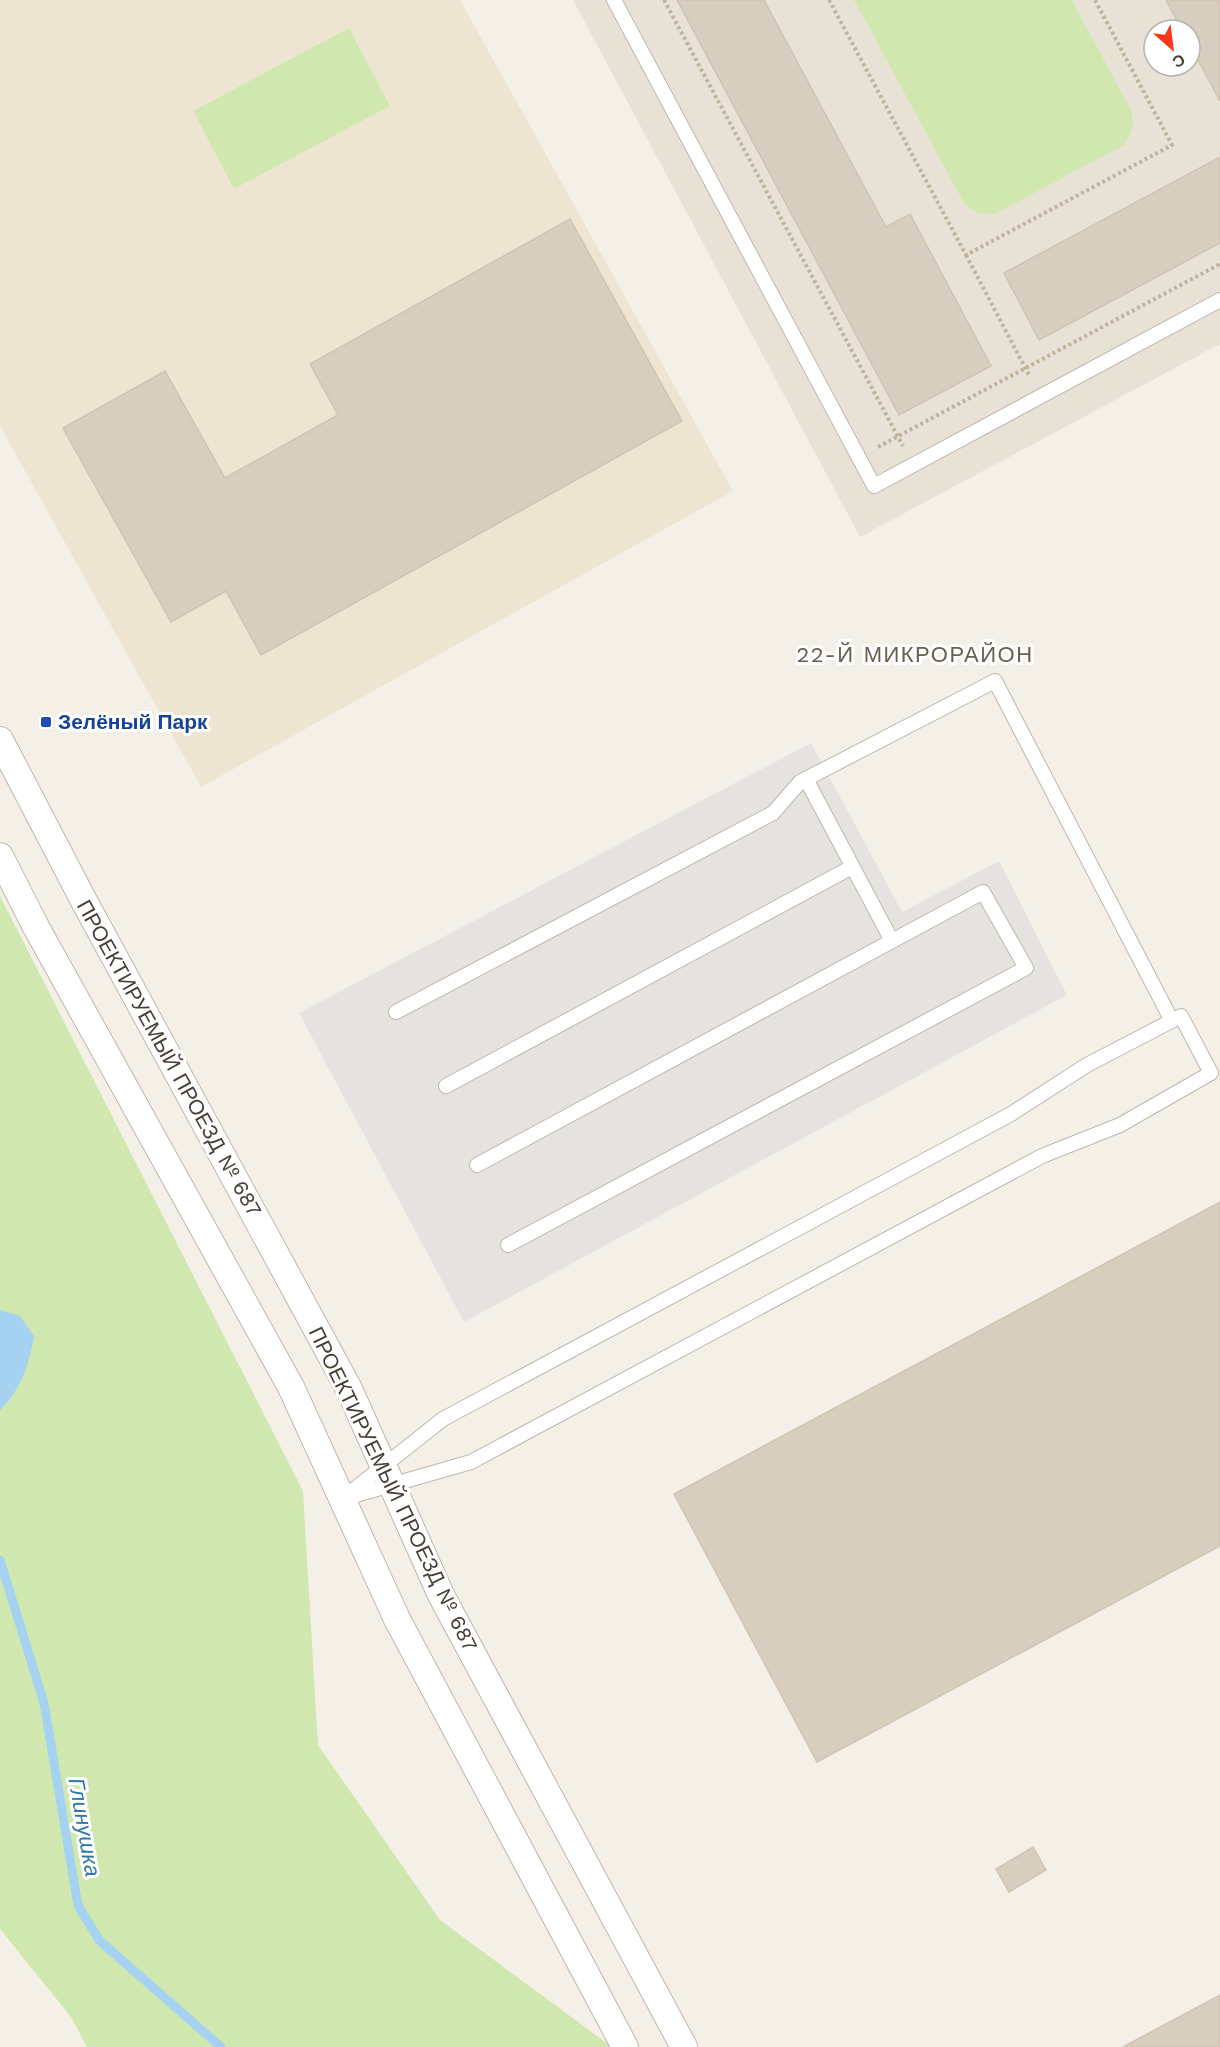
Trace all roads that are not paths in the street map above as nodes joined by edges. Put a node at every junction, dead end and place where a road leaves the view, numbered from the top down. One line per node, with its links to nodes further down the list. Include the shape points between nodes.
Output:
1 (614, 0): 2 (lane, via 874,486)
2 (1220, 300)
3 (0, 740): 13 (street, ПРОЕКТИРУЕМЫЙ ПРОЕЗД № 687, via 349,1389)
4 (806, 780): 6 (lane); 8 (lane, via 773,813); 9 (lane, via 995,681)
5 (0, 856): 14 (street, via 291,1387)
6 (852, 867): 7 (lane); 10 (lane)
7 (892, 941): 11 (lane); 12 (lane, via 983,892 1026,968)
8 (396, 1012)
9 (1172, 1021): 13 (lane, via 1087,1065 1011,1114 444,1419); 13 (lane, via 1181,1016 1211,1073 1120,1125 1042,1156 471,1462)
10 (446, 1086)
11 (477, 1165)
12 (508, 1245)
13 (388, 1475): 14 (lane); 14 (lane); 16 (street, ПРОЕКТИРУЕМЫЙ ПРОЕЗД № 687, via 441,1595)
14 (342, 1499): 15 (street, via 397,1619)
15 (626, 2047)
16 (684, 2047)

